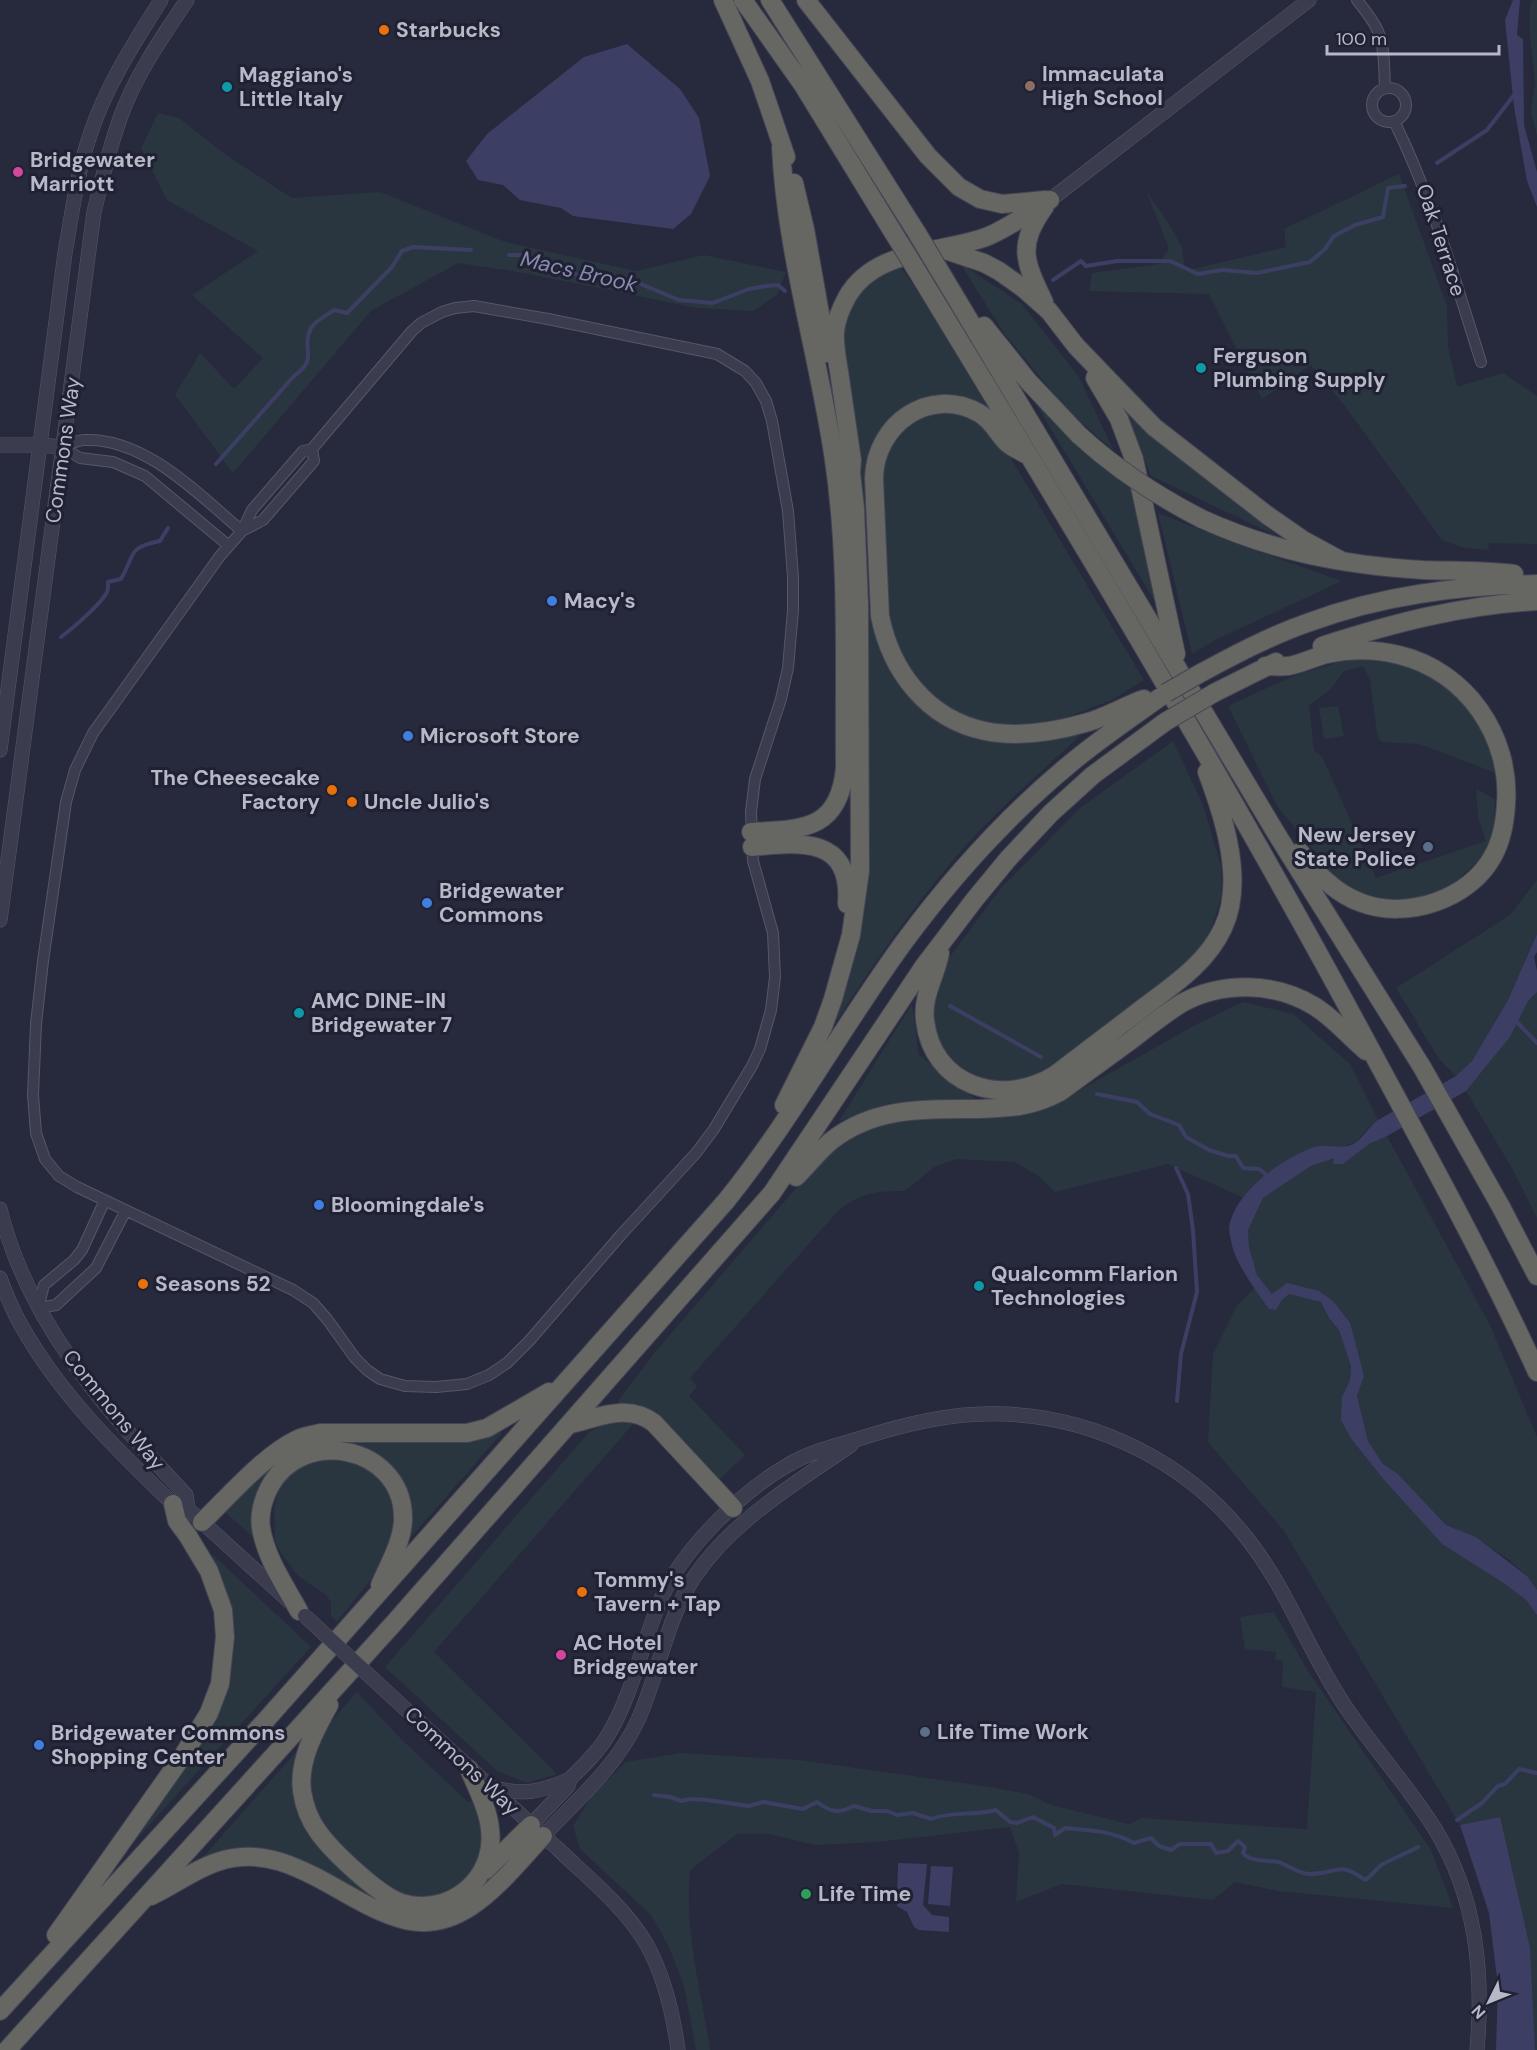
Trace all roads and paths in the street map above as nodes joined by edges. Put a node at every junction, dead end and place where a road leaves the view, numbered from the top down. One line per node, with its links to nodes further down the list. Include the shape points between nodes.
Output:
1 (161, 0): 19 (street, Commons Way, via 123,62 90,135 79,175)
2 (187, 0): 20 (street, Commons Way, via 135,85 106,161 94,212)
3 (723, 0): 11 (highway, via 760,81)
4 (743, 0): 21 (highway, bridge, via 802,85)
5 (770, 0): 14 (highway, bridge)
6 (806, 0): 12 (highway, via 886,105 954,182 980,199 1002,204)
7 (1309, 0): 12 (street)
8 (1357, 0): 9 (street, Oak Terrace, via 1379,33)
9 (1385, 88): 10 (street, via 1397,90 1406,100 1402,116); 10 (street, Oak Terrace, via 1373,97 1373,110 1381,119)
10 (1394, 121): 17 (street, Oak Terrace, via 1432,208)
11 (781, 147): 22 (highway, via 789,163 805,229); 35 (highway, via 791,236 834,460 840,511 845,596 845,768 838,798 820,820 804,828)
12 (1050, 200): 13 (highway, via 998,231); 15 (highway, via 1032,225 1026,247 1033,279)
13 (941, 249): 15 (highway, via 999,271); 22 (highway, via 880,266 851,290 841,310 835,345 852,460)
14 (942, 275): 25 (highway, bridge, via 1028,381 1079,435 1130,477 1202,519 1271,546); 30 (highway)
15 (1049, 311): 16 (highway)
16 (1076, 346): 25 (highway, via 1166,438 1303,540); 30 (highway, via 1119,418 1134,459)
17 (1480, 362)
18 (0, 445): 19 (street)
19 (40, 445): 20 (street); 33 (street, Commons Way)
20 (62, 447): 23 (street, via 83,440 138,452 173,474); 24 (street, via 80,458 113,462 145,476); 36 (street, Commons Way)
21 (1030, 456): 31 (highway, via 1008,445 979,413 955,405 935,405 914,412 889,432 874,464 879,607 888,649 905,679 930,704 956,721 985,731 1049,731); 32 (highway)
22 (850, 473): 38 (highway, via 859,603 861,837 855,909)
23 (242, 531): 24 (street); 35 (street, via 252,510 303,452 312,449 412,331 455,308 493,309 724,357 745,371 762,393 771,415 788,511 793,577 788,668 755,779)
24 (229, 546): 42 (street, via 93,733 75,770 66,802 36,1024 36,1133 53,1170 66,1181)
25 (1340, 560): 26 (highway)
26 (1537, 577)
27 (1537, 584): 31 (highway, bridge, via 1456,588 1377,601 1298,626)
28 (1537, 601): 29 (highway, via 1428,615 1338,640)
29 (1265, 666): 34 (highway, via 1287,666 1357,650 1399,655 1426,665 1458,686 1485,717 1499,748 1507,786 1502,835 1493,857 1462,889 1423,906 1376,907 1350,898 1321,877); 37 (highway, bridge, via 1165,722 1093,775 1051,813 994,875)
30 (1180, 671): 34 (highway)
31 (1136, 707): 40 (highway, via 1033,796 978,852 904,942)
32 (1189, 726): 37 (highway, via 1222,812 1233,880 1224,927 1190,972 1042,1083 1012,1092 998,1091 966,1082 952,1072 940,1059 927,1032 925,1002); 39 (highway, via 1252,832)
33 (0, 750)
34 (1276, 832): 45 (highway, via 1457,1126)
35 (751, 840): 38 (highway, via 810,845 835,858 847,881); 44 (street, via 773,933 775,960 771,1010 752,1066 696,1153 525,1346 489,1375 467,1384 436,1387 405,1386 380,1379 355,1358 327,1319 302,1295)
36 (0, 920)
37 (943, 941): 41 (highway)
38 (842, 971): 40 (highway, via 823,1027)
39 (1376, 1060): 41 (highway, via 1324,1012 1302,1000 1264,988 1224,989 1185,1002 1044,1101 1024,1107 903,1111 867,1120 831,1141 797,1177); 48 (highway, via 1480,1254)
40 (750, 1171): 49 (highway)
41 (772, 1193): 50 (highway)
42 (105, 1200): 44 (street); 47 (street, via 82,1250 44,1285)
43 (0, 1209): 47 (street, Commons Way, via 14,1254)
44 (126, 1210): 47 (street, via 96,1268 56,1305)
45 (1537, 1276)
46 (0, 1278): 52 (street, Commons Way, via 20,1324 63,1389 103,1436)
47 (38, 1308): 52 (street, Commons Way, via 95,1393 186,1495)
48 (1537, 1372)
49 (569, 1380): 54 (highway, via 487,1428 467,1432 320,1433 300,1438 266,1462); 55 (highway)
50 (571, 1424): 53 (highway, via 620,1412 644,1415); 57 (highway)
51 (864, 1437): 53 (street, via 789,1464); 61 (street, via 779,1494 705,1561 683,1598 627,1742 615,1760); 68 (street, via 952,1416 1000,1413 1044,1418 1099,1432 1137,1448 1208,1495 1269,1569 1348,1710 1422,1809 1446,1848 1466,1898 1477,1947)
52 (181, 1507): 54 (street, Commons Way); 64 (highway, via 177,1521 210,1571 222,1611 223,1669 216,1698 184,1754)
53 (732, 1508): 59 (street, via 674,1573 608,1737)
54 (202, 1522): 56 (street, Commons Way)
55 (374, 1600): 56 (highway, via 400,1539 402,1504 395,1487 374,1463 351,1452 320,1450 284,1468 268,1490 262,1512 267,1552); 64 (highway)
56 (302, 1613): 58 (street, Commons Way, bridge)
57 (343, 1680): 62 (highway, via 313,1736 304,1764 303,1797 318,1833 381,1892 403,1903 428,1905 451,1900 471,1887); 63 (highway)
58 (470, 1769): 60 (street, Commons Way); 62 (highway, via 491,1831)
59 (570, 1779): 60 (street, via 526,1793); 61 (street)
60 (488, 1786): 61 (street, Commons Way)
61 (537, 1830): 62 (highway); 63 (highway, via 481,1900 460,1913 435,1921 389,1915 282,1861 263,1857 240,1857 198,1869 172,1887); 67 (street, Commons Way, via 621,1910 643,1939 663,1980)
62 (484, 1872)
63 (144, 1899): 66 (highway)
64 (14, 1996): 65 (highway)
65 (0, 2011)
66 (7, 2050)
67 (678, 2050)
68 (1477, 2050)

